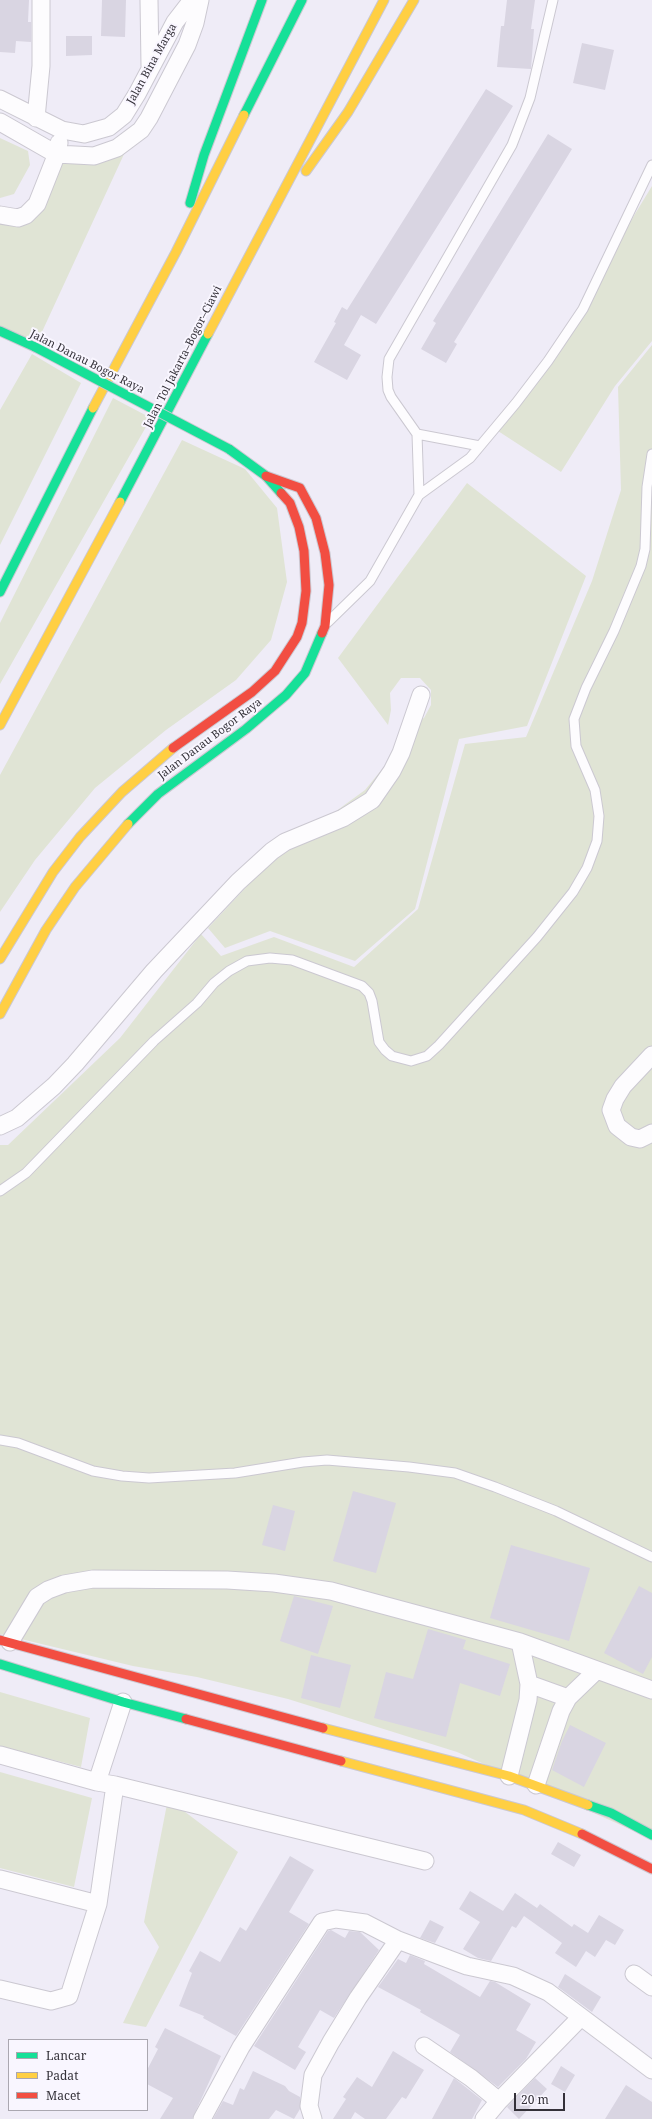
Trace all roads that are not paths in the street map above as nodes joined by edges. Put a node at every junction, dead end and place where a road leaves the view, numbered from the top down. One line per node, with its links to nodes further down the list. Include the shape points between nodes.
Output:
1 (41, 0): 12 (street, via 41,66)
2 (149, 0): 10 (street)
3 (192, 0): 10 (street, Jalan Bina Marga, via 175,22)
4 (200, 0): 15 (street, via 195,23 186,44 141,130 107,153 82,157)
5 (262, 0): 19 (main road, via 204,156)
6 (302, 0): 19 (main road)
7 (384, 0): 18 (main road, Jalan Tol Jakarta–Bogor–Ciawi)
8 (414, 0): 18 (main road, via 348,112)
9 (553, 0): 21 (lane, via 530,98 512,145 389,359 388,390)
10 (150, 66): 14 (street, Jalan Bina Marga, via 138,94 117,121 91,133)
11 (0, 99): 12 (street, Jalan Bina Marga)
12 (36, 118): 14 (street, Jalan Bina Marga)
13 (0, 122): 15 (street)
14 (62, 130): 15 (street)
15 (56, 154): 17 (street, via 41,196 32,210 18,218)
16 (652, 165): 22 (lane, via 583,309 516,404)
17 (0, 215)
18 (256, 242): 29 (main road, Jalan Tol Jakarta–Bogor–Ciawi, via 172,405)
19 (176, 252): 26 (main road, via 94,406)
20 (0, 331): 24 (main road, Jalan Danau Bogor Raya, bridge, via 35,346 229,449)
21 (417, 434): 22 (lane); 25 (lane)
22 (480, 446): 25 (lane, via 470,458)
23 (652, 454): 35 (lane, via 647,487 645,549 641,566 614,631 579,702 574,719 576,746 595,790 599,816 597,841 587,868 573,892 537,937 427,1056 418,1060 404,1061 385,1050 376,1032 376,1017 369,993 359,984 292,960 270,958 247,961 214,983 26,1173)
24 (266, 476): 27 (main road, Jalan Danau Bogor Raya, via 300,488 316,518 325,553 328,585); 30 (main road, Jalan Danau Bogor Raya, via 290,503 304,551 306,591 302,623 290,651 275,671 252,692 166,753 122,792 80,837 53,872)
25 (419, 495): 27 (lane, via 370,581)
26 (0, 592)
27 (325, 626): 31 (main road, Jalan Danau Bogor Raya, via 305,673 286,695 246,729 158,794 117,835 75,887 46,930)
28 (420, 695): 33 (street, via 401,753 372,800 343,818 285,842 272,851 238,882 154,971 54,1086 17,1118)
29 (0, 725)
30 (0, 959)
31 (0, 1014)
32 (652, 1055): 34 (street, via 623,1086 611,1110 617,1126 631,1137 640,1139)
33 (0, 1126)
34 (652, 1133)
35 (0, 1191)
36 (0, 1440): 37 (lane, via 18,1443 93,1471 149,1478 235,1473 327,1460 455,1473 556,1511)
37 (652, 1557)
38 (5, 1641): 39 (street, via 37,1597 64,1584 93,1579 227,1580 331,1591); 47 (main road, via 230,1704)
39 (520, 1642): 41 (street); 42 (street)
40 (0, 1664): 45 (main road)
41 (597, 1670): 43 (street); 44 (street)
42 (529, 1684): 44 (street); 47 (street, via 528,1700)
43 (652, 1690)
44 (568, 1698): 50 (street, via 561,1711)
45 (123, 1702): 48 (street); 53 (main road, via 524,1810 588,1836)
46 (0, 1756): 48 (street)
47 (509, 1776): 50 (main road)
48 (97, 1782): 49 (street)
49 (115, 1784): 52 (street); 55 (street)
50 (536, 1785): 51 (main road, via 611,1813)
51 (652, 1835)
52 (425, 1861)
53 (652, 1868)
54 (0, 1879): 55 (street)
55 (98, 1904): 59 (street, via 69,1996 51,2001)
56 (398, 1940): 60 (street, via 467,1966 513,1976 548,1992); 64 (street, via 364,1923 336,1919 322,1922 241,2047); 65 (street, via 330,2042 313,2075 308,2106)
57 (634, 1974): 58 (street)
58 (652, 1987)
59 (0, 1989)
60 (580, 2017): 62 (street); 63 (street)
61 (424, 2046): 63 (street)
62 (652, 2070)
63 (499, 2101): 66 (street)
64 (202, 2119)
65 (313, 2119)
66 (484, 2119)

